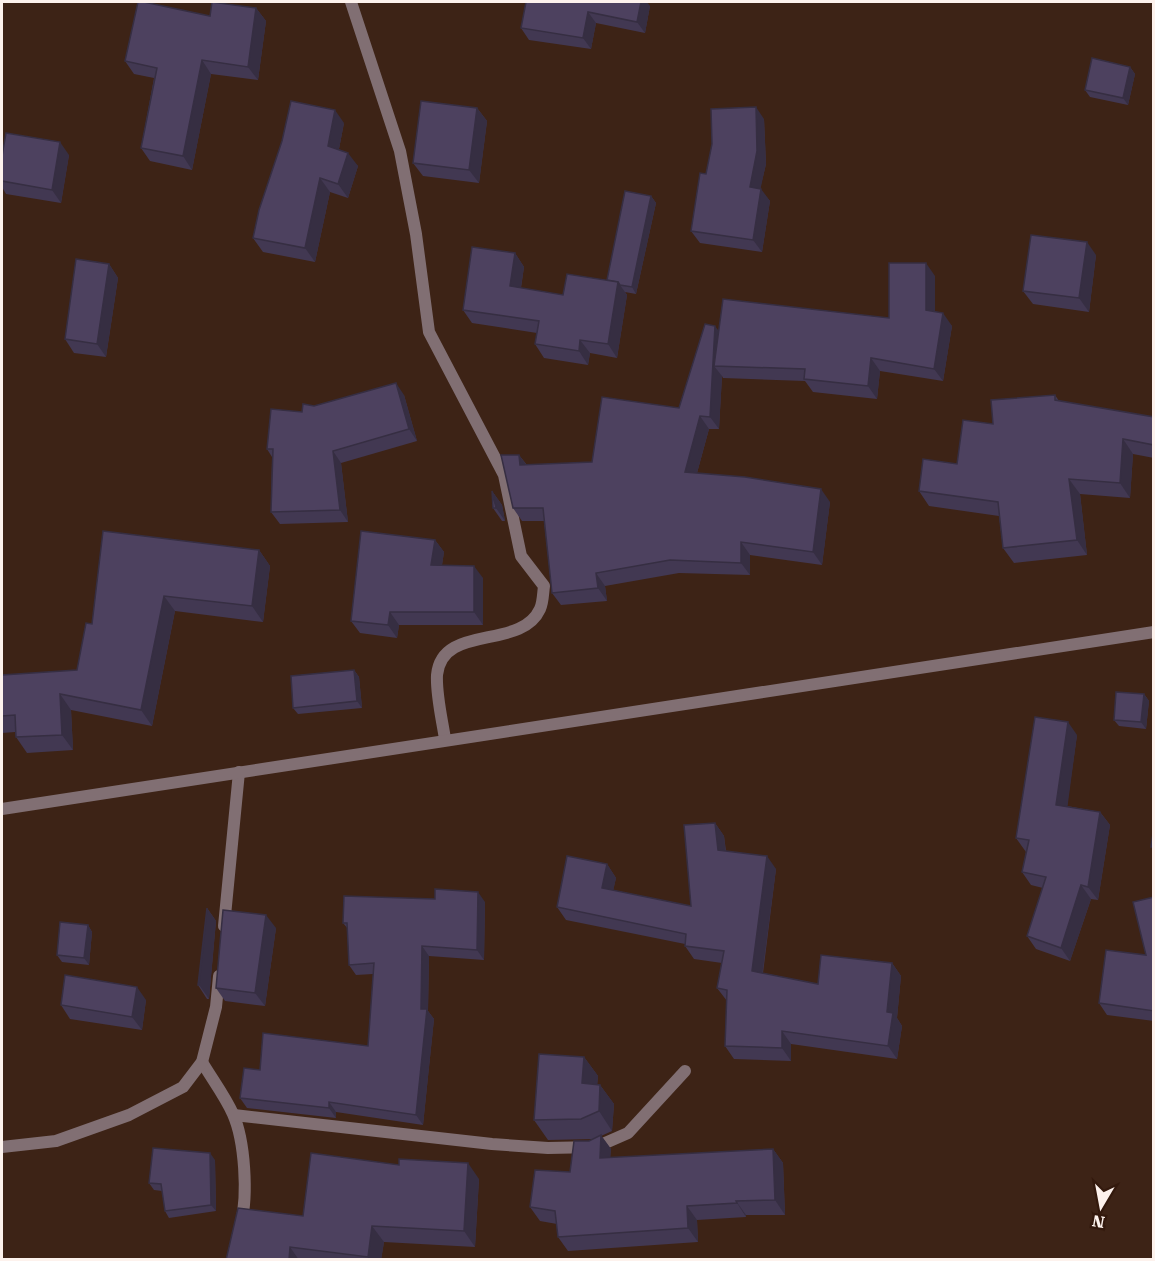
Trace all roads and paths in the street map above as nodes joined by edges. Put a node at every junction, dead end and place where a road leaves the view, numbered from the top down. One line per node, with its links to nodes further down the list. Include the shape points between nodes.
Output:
1 (351, 2): 3 (street, via 400,151 429,332 504,475 521,556 544,586 540,610 529,621 504,634 451,648 442,657 437,674)
2 (1154, 632): 3 (street)
3 (446, 739): 4 (street)
4 (239, 772): 5 (street); 6 (street)
5 (2, 809)
6 (223, 936)
7 (220, 960): 8 (street, via 216,1007)
8 (202, 1062): 10 (street); 11 (street, via 183,1087 129,1114 56,1141)
9 (685, 1071): 10 (street, via 628,1133 596,1147 492,1144)
10 (234, 1115): 12 (street, via 246,1202)
11 (2, 1147)
12 (238, 1237)

